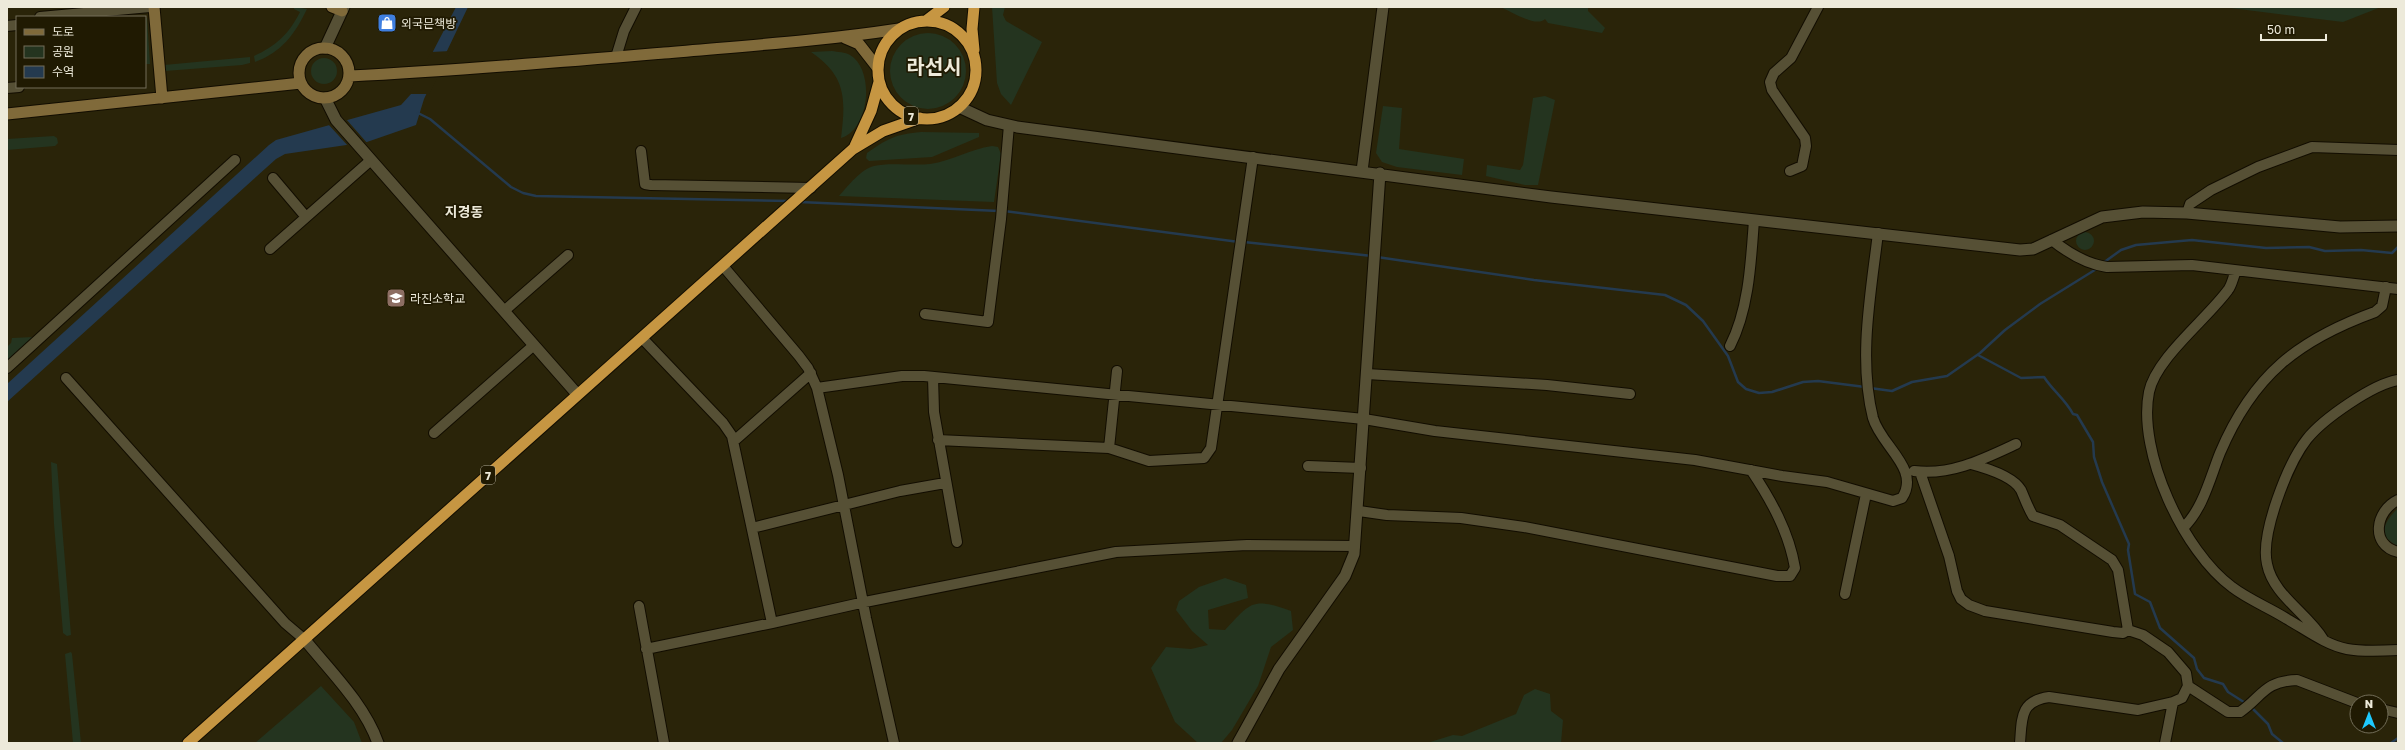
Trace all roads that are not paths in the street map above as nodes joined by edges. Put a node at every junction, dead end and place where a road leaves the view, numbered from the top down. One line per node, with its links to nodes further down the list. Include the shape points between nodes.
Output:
1 (150, 7): 10 (street)
2 (154, 7): 21 (main road)
3 (332, 7): 9 (main road)
4 (636, 7): 15 (street, via 624,31)
5 (944, 7): 11 (highway, 7)
6 (974, 7): 16 (highway, 7, via 972,29)
7 (1383, 7): 33 (street)
8 (1818, 7): 34 (street, via 1791,58 1774,73 1770,82 1772,90 1806,138 1802,166)
9 (343, 9): 14 (street)
10 (51, 16)
11 (927, 20): 12 (highway, 7, via 912,22); 16 (highway, 7, via 943,23 957,30 968,42)
12 (899, 29): 13 (main road); 17 (highway, 7, via 888,39 880,52)
13 (844, 38): 15 (main road); 17 (main road, via 859,44)
14 (325, 48): 18 (main road, via 343,57); 20 (main road, via 304,58 299,75)
15 (616, 57): 18 (main road, via 442,72)
16 (975, 57): 23 (highway, 7, via 974,84)
17 (877, 67): 19 (highway, 7)
18 (350, 76): 22 (main road, via 343,91 336,96)
19 (879, 82): 25 (highway, 7, via 884,95 894,106 906,114); 27 (highway, 7, via 871,111)
20 (301, 83): 21 (main road); 22 (main road, via 312,96)
21 (162, 98): 24 (main road)
22 (325, 98): 32 (street, via 336,120)
23 (959, 107): 25 (highway, 7, via 941,116); 26 (street, via 987,120)
24 (7, 114)
25 (920, 118): 27 (highway, 7, via 883,131)
26 (1009, 125): 30 (street); 51 (street, via 1002,219 988,322)
27 (854, 149): 37 (highway, 7)
28 (2398, 150): 38 (street, via 2312,147 2211,190 2190,204)
29 (641, 151): 37 (street, via 645,184)
30 (1253, 157): 33 (street); 66 (street)
31 (235, 160): 55 (street)
32 (371, 160): 39 (street); 50 (street)
33 (1362, 171): 35 (street)
34 (1790, 171)
35 (1380, 173): 40 (street, via 1546,196); 58 (street)
36 (273, 178): 39 (street)
37 (807, 191): 46 (highway, 7)
38 (2187, 213): 41 (street, via 2340,227); 43 (street, via 2143,212 2102,217 2084,223)
39 (306, 217): 44 (street)
40 (1754, 220): 42 (street); 54 (street, via 1744,304 1737,333)
41 (2398, 226)
42 (1878, 233): 43 (street, via 2020,250 2033,249); 77 (street, via 1868,343 1868,387 1880,435)
43 (2052, 240): 47 (street, via 2066,251 2107,267 2192,265)
44 (270, 249)
45 (568, 255): 50 (street)
46 (722, 266): 52 (highway, 7); 57 (street)
47 (2236, 271): 48 (street); 85 (street, via 2229,289 2168,357 2155,375 2149,391 2147,421 2155,466)
48 (2386, 287): 49 (street); 85 (street, via 2382,306 2375,312 2310,342 2283,360 2260,383 2237,418 2221,450 2194,518)
49 (2398, 288)
50 (504, 311): 53 (street)
51 (925, 314)
52 (642, 338): 63 (highway, 7); 70 (street, via 723,423)
53 (534, 345): 63 (street); 68 (street)
54 (1730, 346)
55 (7, 368)
56 (1117, 371): 65 (street)
57 (810, 373): 62 (street); 70 (street)
58 (1367, 374): 64 (street, via 1547,385); 67 (street)
59 (933, 377): 62 (street, via 902,376); 65 (street); 69 (street)
60 (66, 378): 95 (street, via 285,623)
61 (2398, 380): 94 (street, via 2367,392 2344,407 2308,438 2293,461 2269,526 2265,547 2266,564 2270,574)
62 (817, 388): 82 (street)
63 (578, 394): 95 (highway, 7)
64 (1630, 394)
65 (1115, 396): 66 (street); 72 (street)
66 (1217, 405): 67 (street); 72 (street, via 1211,448 1204,458 1149,461)
67 (1364, 419): 75 (street); 76 (street, via 1435,431 1695,460)
68 (434, 433)
69 (938, 440): 72 (street); 79 (street)
70 (734, 441): 84 (street)
71 (2016, 444): 73 (street)
72 (1109, 448)
73 (1971, 464): 78 (street); 93 (street, via 2008,479 2020,489 2033,516 2060,525 2112,560 2118,570)
74 (1308, 466): 75 (street)
75 (1361, 468): 83 (street)
76 (1751, 470): 80 (street, via 1827,482); 83 (street, via 1777,513 1793,552 1795,568 1790,576 1777,576 1524,527 1460,518 1387,515)
77 (1906, 470): 78 (street); 80 (street, via 1908,484 1902,498 1893,500)
78 (1920, 472): 93 (street, via 1949,556 1958,591 1961,599 1969,606 1985,611 2113,632 2123,633)
79 (945, 483): 82 (street); 86 (street)
80 (1866, 494): 89 (street)
81 (2398, 500): 88 (street, via 2382,514 2378,526 2379,537 2384,545)
82 (844, 506): 84 (street); 90 (street)
83 (1359, 511): 87 (street)
84 (752, 528): 92 (street)
85 (2183, 528): 94 (street, via 2212,567 2232,587)
86 (957, 542)
87 (1355, 546): 90 (street, via 1247,545 1116,552); 105 (street, via 1345,576 1279,669)
88 (2398, 552)
89 (1845, 594)
90 (865, 602): 92 (street); 104 (street, via 866,618)
91 (639, 606): 96 (street)
92 (772, 623): 96 (street)
93 (2128, 630): 98 (street, via 2144,635 2168,652 2186,674)
94 (2323, 638): 97 (street, via 2346,648)
95 (305, 640): 101 (highway, 7); 102 (street, via 356,704)
96 (646, 649): 103 (street)
97 (2398, 650)
98 (2188, 686): 99 (street, via 2228,712 2240,712 2265,689 2288,680 2297,680); 100 (street, via 2182,698)
99 (2349, 700)
100 (2172, 702): 106 (street, via 2138,710 2049,697 2036,699 2026,708); 107 (street)
101 (188, 743)
102 (378, 743)
103 (664, 743)
104 (894, 743)
105 (1238, 743)
106 (2020, 743)
107 (2165, 743)

